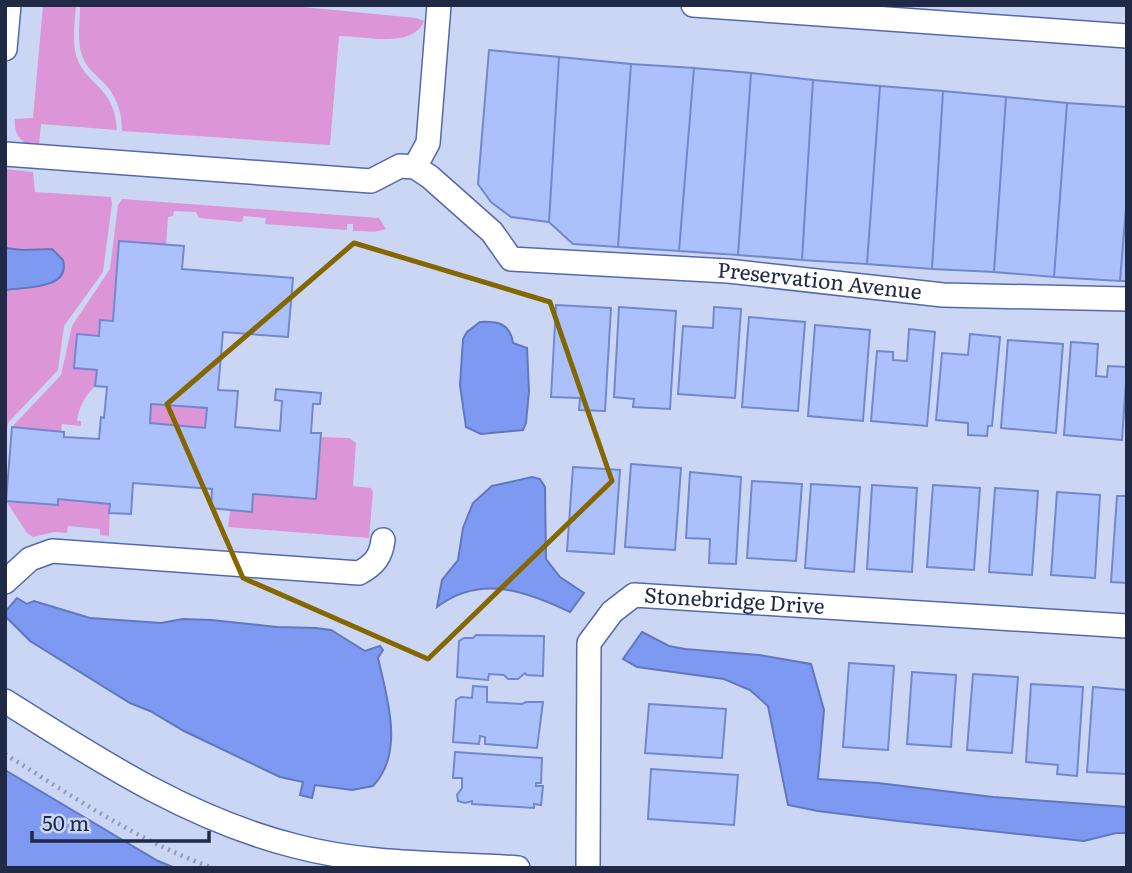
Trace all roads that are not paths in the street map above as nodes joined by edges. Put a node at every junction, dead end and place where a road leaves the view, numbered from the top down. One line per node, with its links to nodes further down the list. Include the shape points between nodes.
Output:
1 (9, 5): 6 (street)
2 (439, 5): 8 (street, via 428,143)
3 (693, 5): 4 (street)
4 (778, 8): 5 (street)
5 (1127, 36)
6 (5, 49)
7 (5, 154): 8 (street, via 371,181 400,166)
8 (415, 167): 9 (street, Preservation Avenue, via 492,232 511,259 728,271 943,295)
9 (1127, 299)
10 (383, 540): 11 (street, via 376,561 359,573 52,551 30,559)
11 (5, 582)
12 (1127, 626): 15 (street, Stonebridge Drive, via 634,594 612,612 589,643)
13 (5, 701): 14 (street, via 166,797 257,836 339,855)
14 (518, 868)
15 (588, 868)

